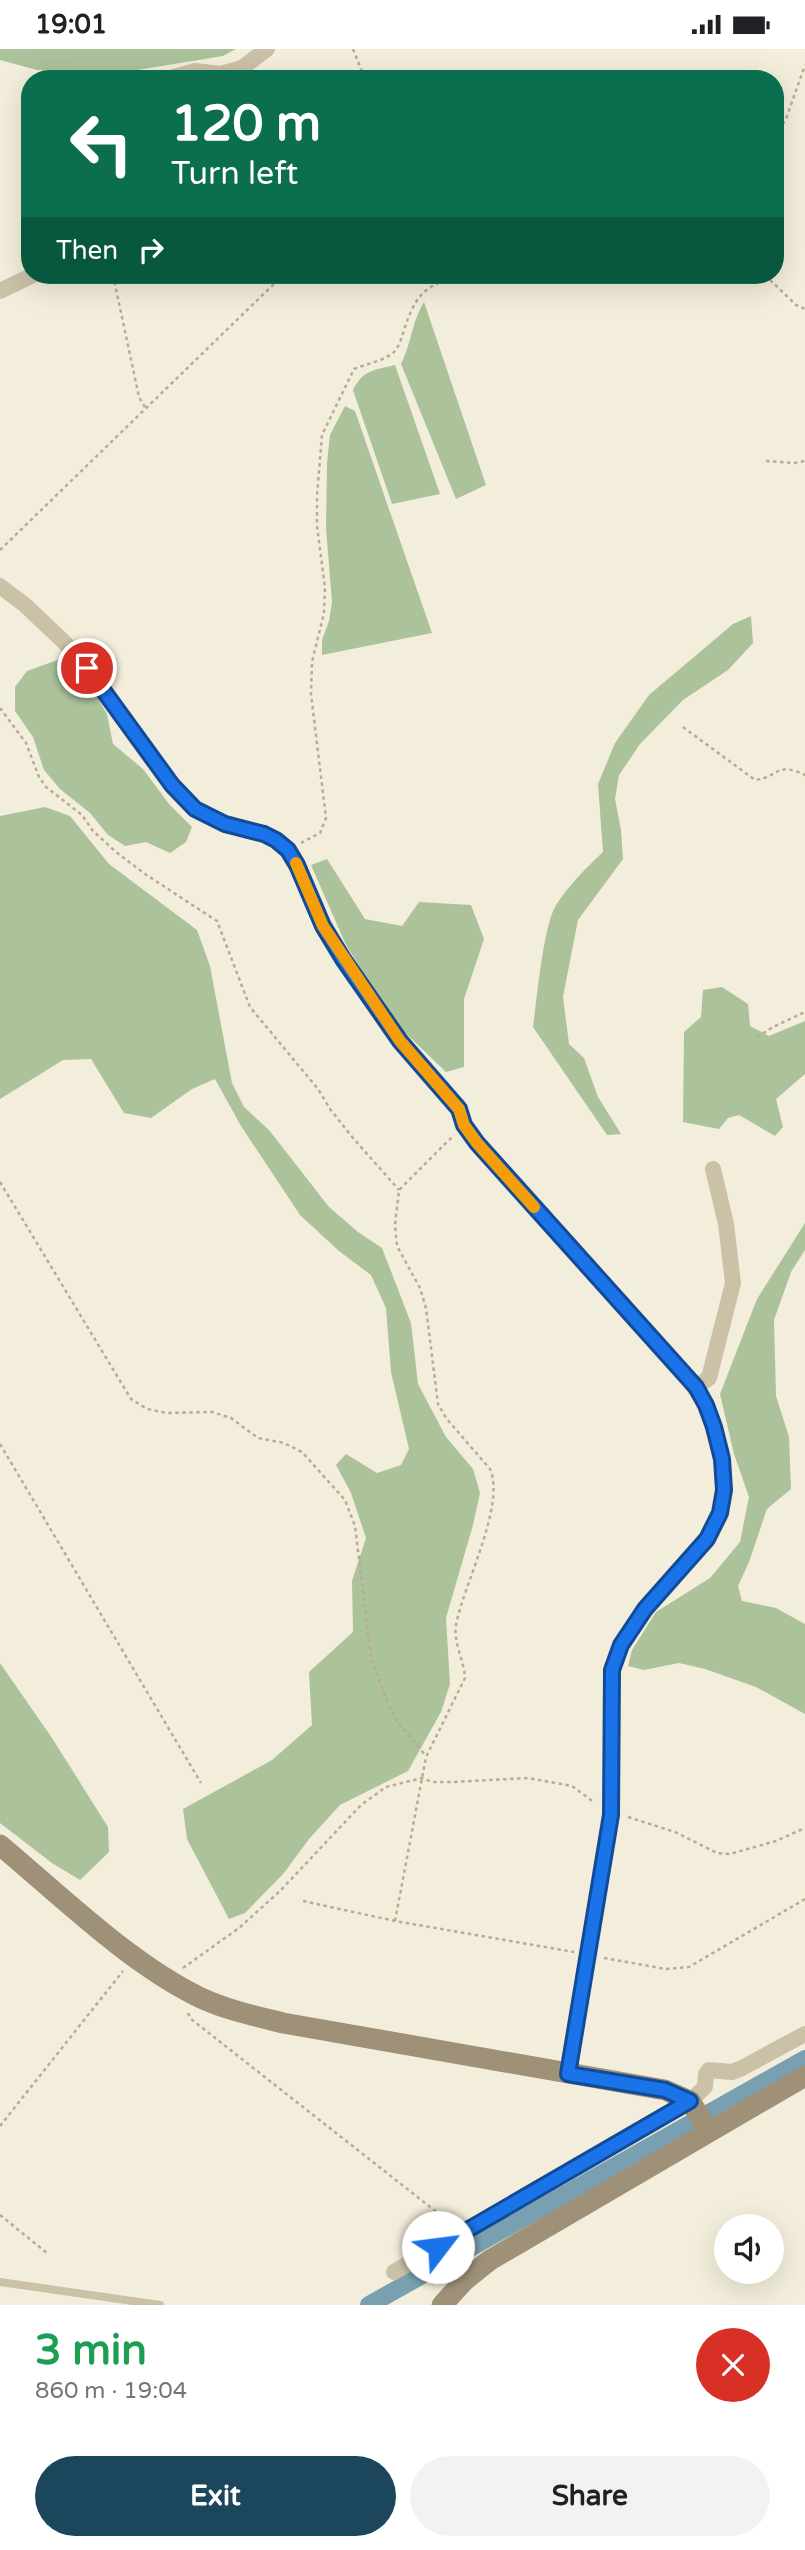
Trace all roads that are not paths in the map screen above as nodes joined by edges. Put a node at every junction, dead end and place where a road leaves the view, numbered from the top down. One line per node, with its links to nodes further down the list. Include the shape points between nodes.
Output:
1 (267, 49): 2 (street)
2 (235, 70)
3 (21, 281): 4 (street)
4 (0, 291)
5 (0, 586): 7 (street, via 35,614 87,668 172,785 195,809 225,824 264,834 288,850 343,959 400,1041 459,1109 477,1143)
6 (713, 1169): 7 (street, via 733,1283 709,1378)
7 (696, 1387): 10 (street, via 722,1459 720,1513 707,1539 645,1609 621,1645 612,1670 611,1815)
8 (0, 1845): 10 (street, via 134,1957 203,1999 283,2023)
9 (805, 2034): 12 (street, via 742,2069 709,2070)
10 (568, 2074): 12 (street, via 665,2090)
11 (805, 2076): 12 (street)
12 (702, 2105): 13 (street); 16 (street, via 490,2260)
13 (394, 2272)
14 (0, 2282): 15 (lane)
15 (160, 2305)
16 (442, 2305)

